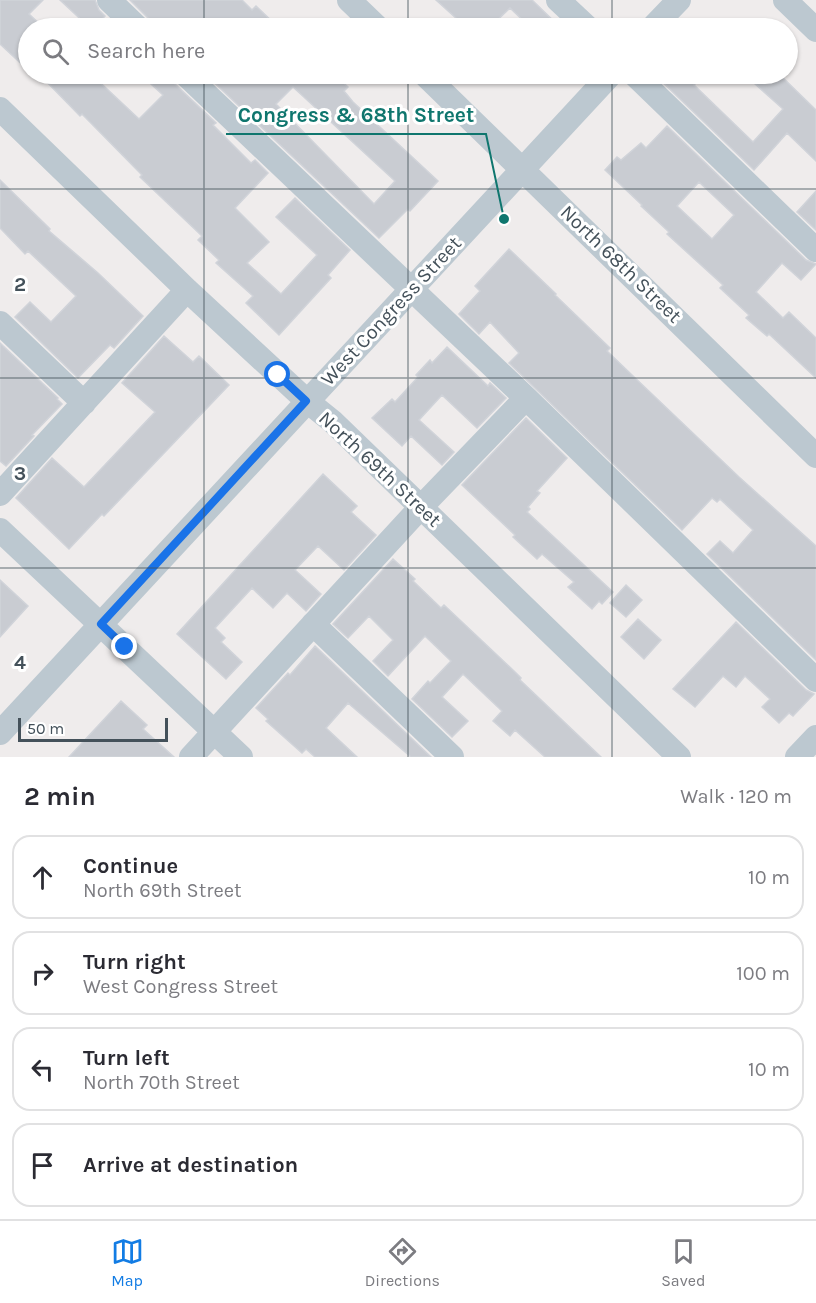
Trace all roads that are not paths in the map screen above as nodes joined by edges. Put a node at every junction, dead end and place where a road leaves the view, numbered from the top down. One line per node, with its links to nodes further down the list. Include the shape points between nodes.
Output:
1 (109, 0): 6 (street)
2 (349, 0): 7 (street)
3 (558, 0): 8 (street)
4 (679, 0): 9 (street)
5 (785, 0): 10 (street)
6 (128, 18)
7 (368, 18)
8 (577, 18)
9 (662, 18)
10 (816, 30)
11 (195, 84): 19 (street)
12 (435, 84): 16 (street, North 68th Street)
13 (602, 84): 16 (street, West Congress Street)
14 (644, 84): 17 (street)
15 (0, 109): 18 (street, North 69th Street)
16 (524, 169): 19 (street, West Congress Street); 24 (street, North 68th Street)
17 (816, 250)
18 (187, 290): 22 (street, North 69th Street); 23 (street)
19 (411, 290): 21 (street); 22 (street, West Congress Street)
20 (0, 323): 23 (street)
21 (526, 398): 26 (street); 30 (street)
22 (306, 401): 26 (street, North 69th Street); 28 (street, West Congress Street)
23 (84, 403): 25 (street)
24 (816, 456)
25 (0, 494)
26 (421, 507): 29 (street); 37 (street, North 69th Street)
27 (0, 530): 28 (street)
28 (101, 624): 31 (street); 32 (street, West Congress Street)
29 (314, 624): 31 (street); 36 (street)
30 (816, 680)
31 (214, 732): 34 (street); 35 (street)
32 (0, 733)
33 (816, 737): 38 (street)
34 (191, 757)
35 (241, 757)
36 (452, 757)
37 (679, 757)
38 (797, 757)

